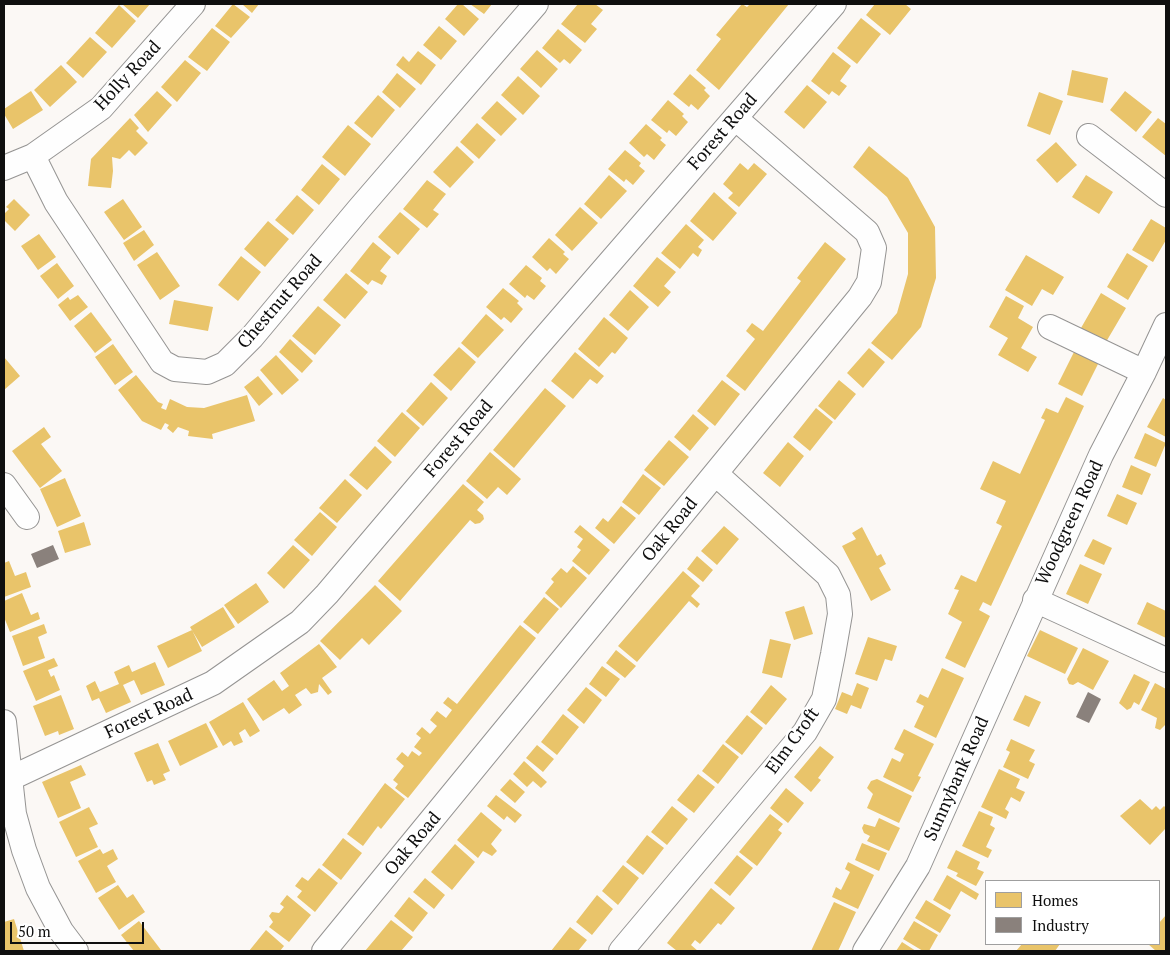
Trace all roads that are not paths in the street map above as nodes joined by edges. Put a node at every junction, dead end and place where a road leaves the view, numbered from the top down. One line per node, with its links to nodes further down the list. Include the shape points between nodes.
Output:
1 (193, 4): 6 (street, Holly Road, via 101,108)
2 (536, 4): 6 (street, Chestnut Road, via 252,337 225,364 207,372 175,369 162,362 56,202)
3 (834, 4): 4 (street, Forest Road)
4 (735, 118): 12 (street, Oak Road, via 867,232 874,248 869,282 860,297); 18 (street, Forest Road, via 300,622 213,683)
5 (1089, 136): 8 (street)
6 (33, 156): 7 (street, Holly Road)
7 (4, 168)
8 (1166, 195)
9 (1166, 325): 11 (street, Woodgreen Road)
10 (1050, 327): 11 (street)
11 (1144, 372): 15 (street, Woodgreen Road, via 1101,455)
12 (716, 474): 20 (street, Oak Road); 21 (street, Elm Croft, via 828,575 838,595 840,614 833,654 824,699 805,732)
13 (4, 485): 14 (street)
14 (27, 517)
15 (1035, 600): 16 (street, Woodgreen Road); 22 (street, Sunnybank Road, via 918,866)
16 (1166, 660)
17 (4, 722): 18 (street)
18 (10, 780): 19 (street, via 17,823 38,888 61,931)
19 (76, 951)
20 (324, 951)
21 (622, 951)
22 (865, 951)

